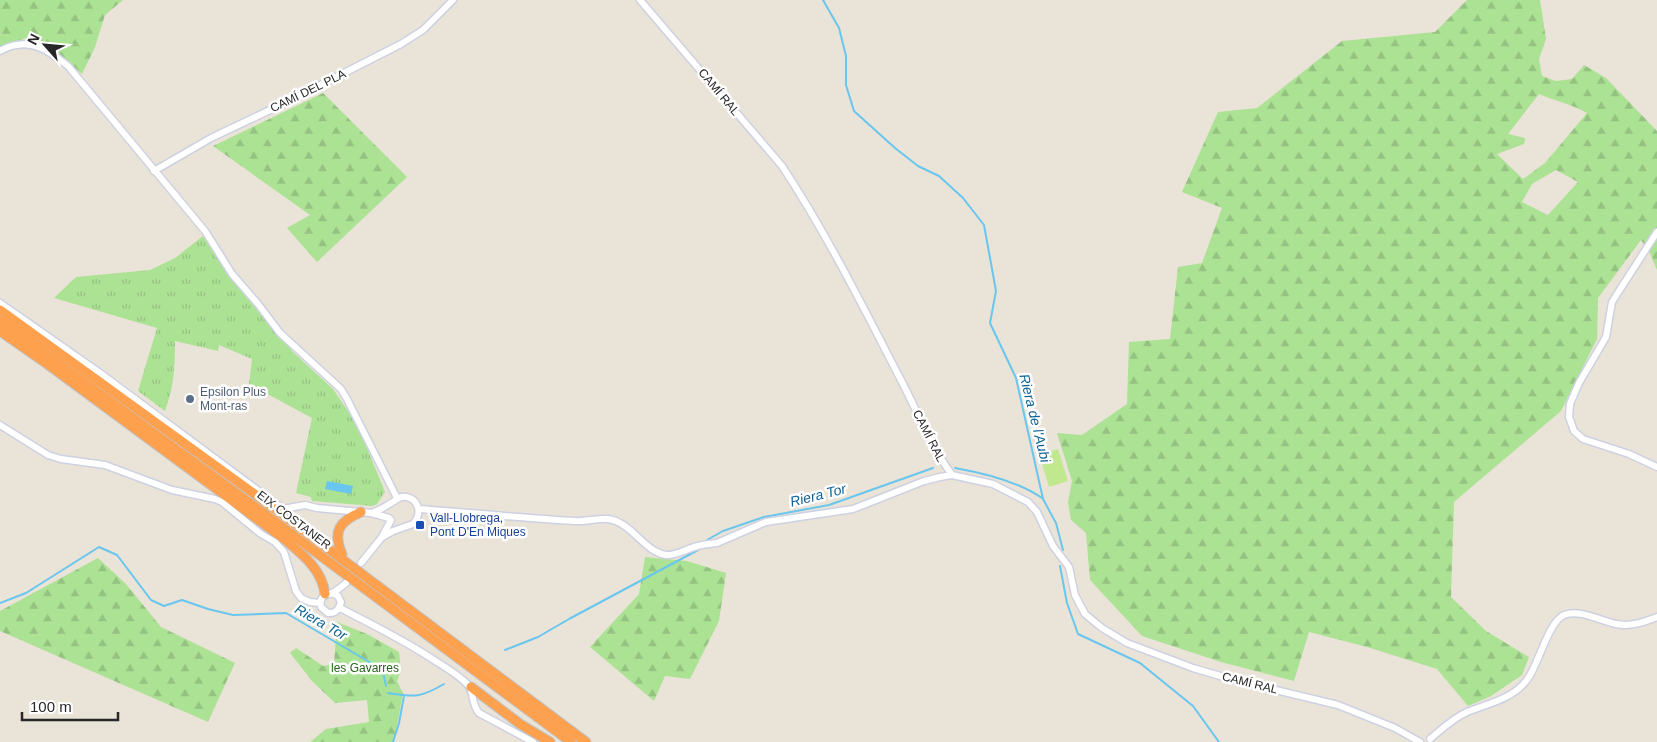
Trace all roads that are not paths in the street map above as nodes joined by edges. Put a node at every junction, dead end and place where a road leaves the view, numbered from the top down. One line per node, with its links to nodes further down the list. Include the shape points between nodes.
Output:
1 (453, 0): 4 (street, CAMÍ DEL PLA, via 423,30 401,44 211,138)
2 (640, 0): 12 (street, CAMÍ RAL, via 786,172 851,285 939,458)
3 (0, 52): 4 (street, via 23,43 53,54 68,66)
4 (154, 171): 13 (street, via 205,231 232,274 280,333 341,389)
5 (1657, 232): 11 (street, via 1612,302 1606,336 1579,383 1570,404 1569,417 1574,431 1583,439)
6 (0, 303): 15 (street)
7 (0, 310): 28 (highway)
8 (0, 322): 35 (highway, EIX COSTANER, via 258,508)
9 (0, 331): 23 (highway, via 283,538 313,566)
10 (0, 424): 25 (street, via 61,459 105,465 172,490 222,502 275,542 284,552 301,598)
11 (1657, 467)
12 (952, 475): 16 (street, via 924,481 853,509 766,522 717,543 665,555 648,546 628,528 608,519 574,521); 37 (street, CAMÍ RAL, via 994,484 1028,502 1069,568 1075,595 1085,614 1127,643 1193,668 1338,705)
13 (397, 498): 14 (street); 16 (street, via 412,499)
14 (391, 504): 17 (street); 18 (street, via 388,510)
15 (283, 509): 17 (street, via 304,506); 21 (highway)
16 (419, 509): 19 (street, via 416,521)
17 (366, 513): 18 (street); 21 (highway, via 348,518 340,527 337,539)
18 (390, 519): 19 (street); 20 (street)
19 (403, 527): 20 (street)
20 (382, 537): 22 (street)
21 (342, 554): 28 (highway)
22 (361, 563)
23 (328, 594): 24 (street); 24 (street, via 346,583); 25 (street)
24 (340, 599): 26 (street)
25 (320, 603): 26 (street, via 328,613)
26 (340, 608): 29 (street, via 420,650)
27 (1657, 617): 32 (street, via 1628,625 1574,613 1564,615 1554,623 1536,666 1513,694 1454,718)
28 (426, 623): 36 (highway)
29 (471, 687): 30 (highway); 31 (street)
30 (485, 698): 31 (street, via 479,699); 34 (highway)
31 (474, 708): 33 (street)
32 (1430, 739)
33 (533, 742)
34 (550, 742)
35 (570, 742)
36 (586, 742)
37 (1420, 742)

